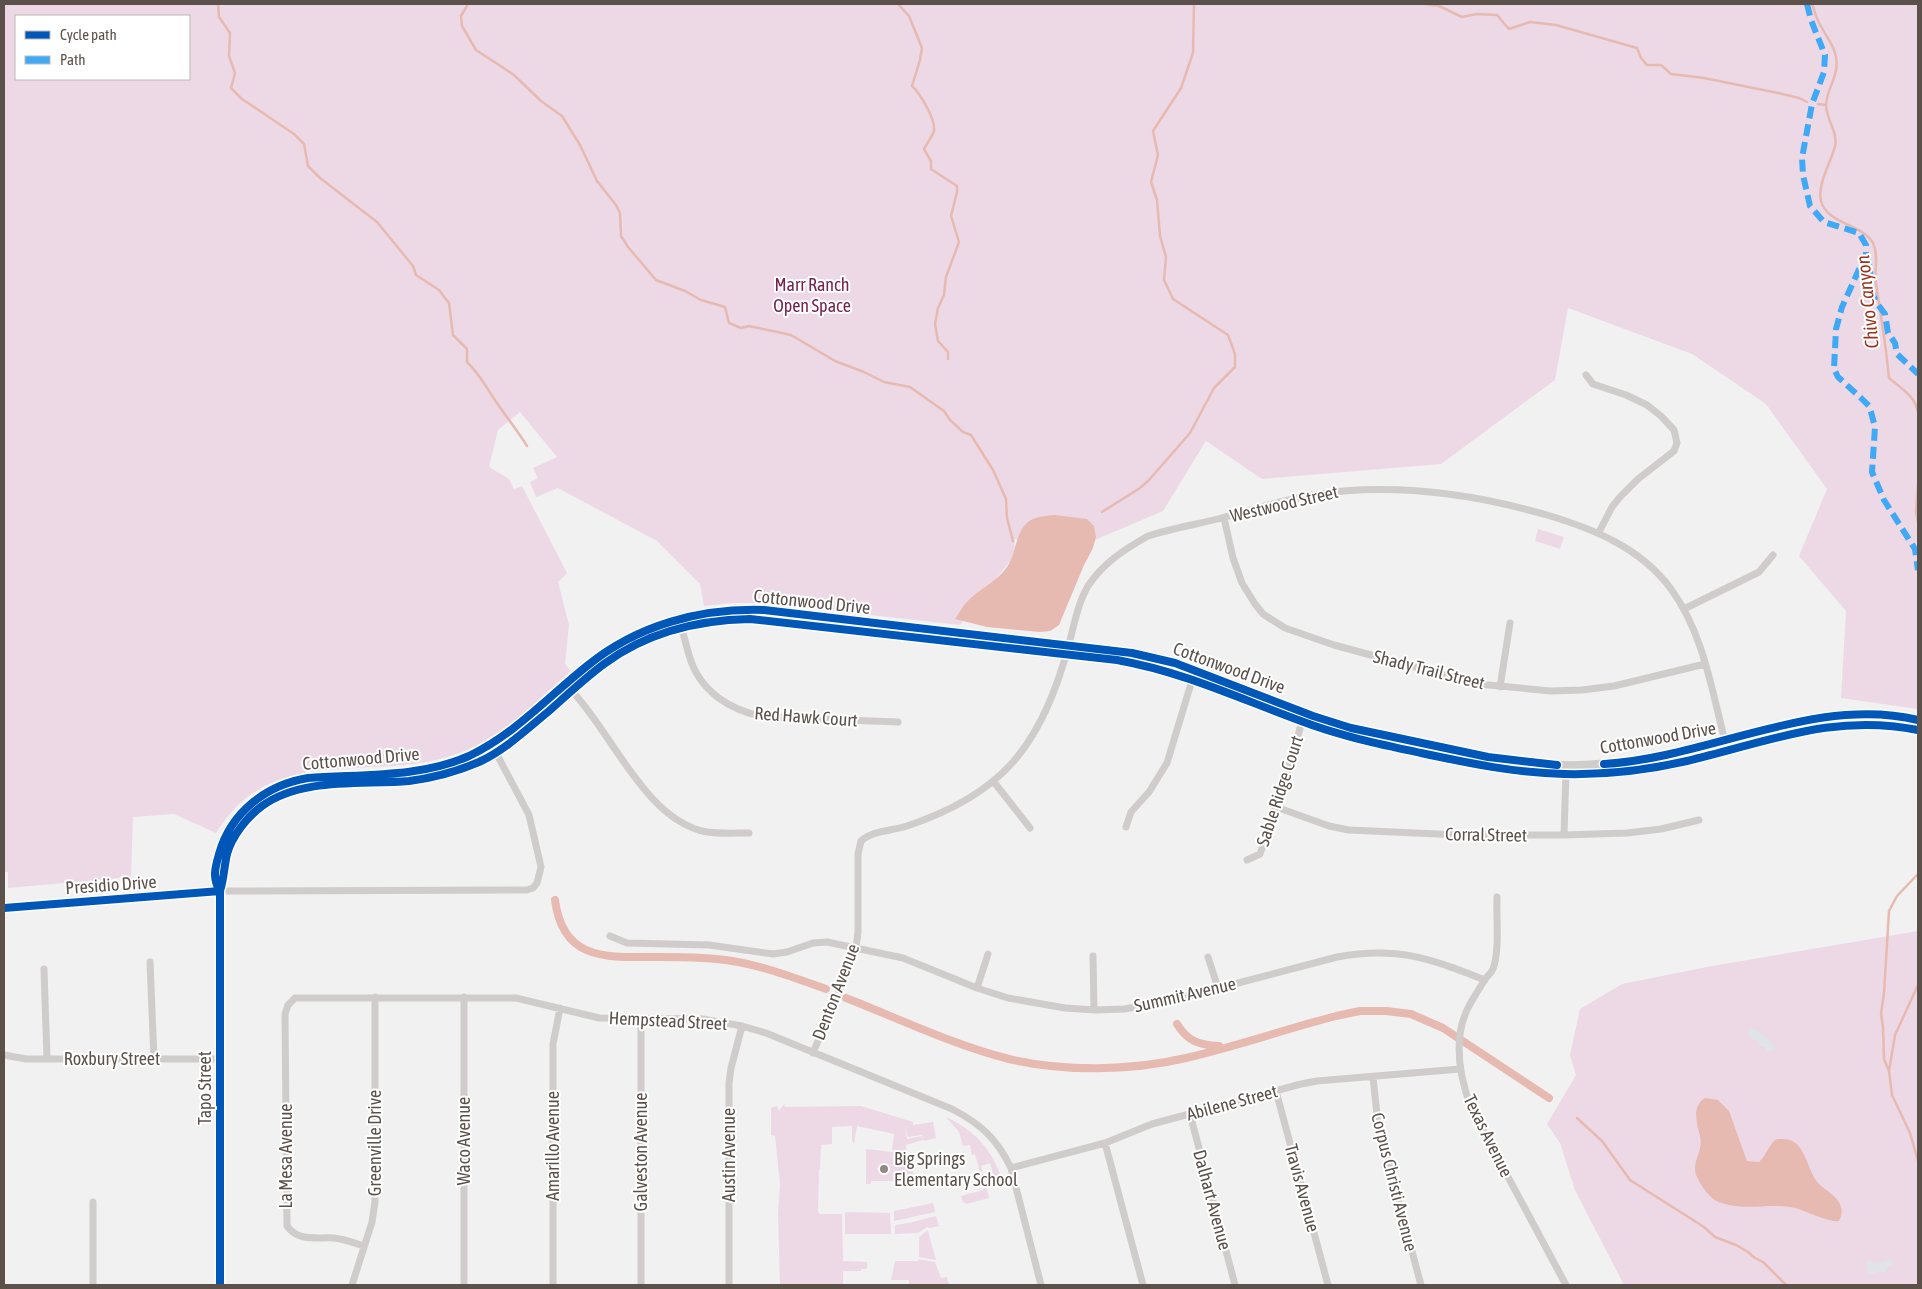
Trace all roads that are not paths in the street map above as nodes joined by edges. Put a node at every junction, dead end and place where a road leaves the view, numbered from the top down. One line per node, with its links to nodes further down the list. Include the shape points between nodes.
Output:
1 (1586, 375): 3 (street, via 1593,384 1647,405 1674,430 1677,443 1674,451 1620,497)
2 (1224, 518): 3 (street, Westwood Street, via 1312,495 1369,489 1411,490 1516,507); 8 (street, Westwood Street, via 1148,536 1106,564 1088,587); 11 (street, Shady Trail Street, via 1242,583 1254,604 1273,622 1334,644 1478,684)
3 (1598, 532): 5 (street, Westwood Street, via 1633,552 1652,569)
4 (1773, 555): 5 (street, via 1759,572)
5 (1684, 609): 9 (street, Westwood Street)
6 (680, 623): 8 (street, Cottonwood Drive, via 750,619); 12 (street, Cottonwood Drive, via 627,649); 15 (street, Red Hawk Court, via 692,663 705,686 716,697 742,712 767,717)
7 (1510, 623): 11 (street)
8 (1067, 650): 10 (street, Cottonwood Drive); 20 (street, Westwood Street, via 1043,718 1013,763)
9 (1705, 664): 11 (street, Shady Trail Street, via 1637,681 1582,690); 17 (street, Westwood Street)
10 (1194, 674): 13 (street, Cottonwood Drive); 23 (street, via 1166,763 1149,792 1131,812)
11 (1500, 687)
12 (569, 688): 18 (street, Cottonwood Drive, via 515,739); 25 (street, via 590,710 641,786 665,810 702,830)
13 (1304, 718): 19 (street, Cottonwood Drive, via 1368,741 1462,762 1534,772); 21 (street, Sable Ridge Court)
14 (1918, 720): 17 (street, Cottonwood Drive, via 1891,715 1834,715)
15 (898, 722)
16 (1918, 730): 17 (street, Cottonwood Drive, via 1846,724)
17 (1726, 745): 19 (street, Cottonwood Drive, via 1688,761 1648,769)
18 (493, 748): 29 (street, Cottonwood Drive, via 478,762 429,778 300,788 282,794 261,806 236,835 228,852); 29 (street, Presidio Drive, via 529,815 541,867 533,888)
19 (1566, 770): 26 (street)
20 (994, 782): 24 (street); 27 (street, Westwood Street, via 944,812 904,827 873,833)
21 (1276, 807): 26 (street, Corral Street, via 1329,826 1369,832); 28 (street, Sable Ridge Court, via 1260,854)
22 (1699, 820): 26 (street, Corral Street, via 1627,833)
23 (1126, 827)
24 (1030, 828)
25 (749, 833)
26 (1564, 835)
27 (862, 841): 33 (street, Denton Avenue, via 858,854)
28 (1246, 860)
29 (220, 891): 31 (street, Presidio Drive); 53 (street, Tapo Street)
30 (1497, 897): 39 (street, Texas Avenue, via 1496,956 1492,971)
31 (4, 908)
32 (610, 936): 33 (street, Summit Avenue, via 627,943 709,945 766,954 787,952 820,942)
33 (856, 947): 40 (street, Summit Avenue, via 903,958); 49 (street, Denton Avenue)
34 (988, 954): 40 (street)
35 (1093, 956): 46 (street)
36 (1208, 957): 41 (street)
37 (150, 962): 52 (street)
38 (44, 969): 51 (street)
39 (1485, 980): 41 (street, Summit Avenue, via 1433,960 1376,952 1337,957); 54 (street, Texas Avenue, via 1462,1023)
40 (977, 988): 46 (street, Summit Avenue, via 1037,1004)
41 (1218, 988): 46 (street, Summit Avenue, via 1149,1005)
42 (375, 997): 43 (street, Hempstead Street); 44 (street, Hempstead Street, via 300,997); 61 (street, Greenville Drive, via 375,1202)
43 (464, 997): 45 (street, Hempstead Street, via 516,998); 65 (street, Waco Avenue)
44 (288, 1005): 61 (street, La Mesa Avenue, via 285,1014 287,1226 301,1237 336,1238)
45 (560, 1008): 47 (street, Hempstead Street, via 599,1018); 66 (street, Amarillo Avenue, via 553,1044)
46 (1094, 1009)
47 (641, 1019): 48 (street, Hempstead Street, via 702,1019); 67 (street, Galveston Avenue)
48 (742, 1026): 49 (street, Hempstead Street); 68 (street, Austin Avenue, via 729,1083)
49 (813, 1053): 59 (street, Hempstead Street, via 966,1116 992,1137)
50 (4, 1056): 51 (street, Roxbury Street)
51 (47, 1059): 52 (street, Roxbury Street)
52 (154, 1059): 53 (street, Roxbury Street)
53 (220, 1059): 63 (street, Tapo Street)
54 (1460, 1069): 55 (street, Abilene Street); 74 (street, Texas Avenue, via 1471,1108)
55 (1373, 1077): 56 (street, Abilene Street, via 1317,1081); 73 (street, Corpus Christi Avenue, via 1378,1124)
56 (1276, 1091): 57 (street, Abilene Street); 72 (street, Travis Avenue)
57 (1190, 1114): 58 (street, Abilene Street, via 1152,1124); 71 (street, Dalhart Avenue)
58 (1105, 1143): 59 (street, Abilene Street); 70 (street)
59 (1011, 1168): 69 (street, Hempstead Street)
60 (93, 1202): 62 (street)
61 (364, 1246): 64 (street, Greenville Drive)
62 (93, 1285)
63 (220, 1285)
64 (352, 1285)
65 (464, 1285)
66 (552, 1285)
67 (641, 1285)
68 (729, 1285)
69 (1041, 1285)
70 (1143, 1285)
71 (1235, 1285)
72 (1328, 1285)
73 (1420, 1285)
74 (1566, 1285)

